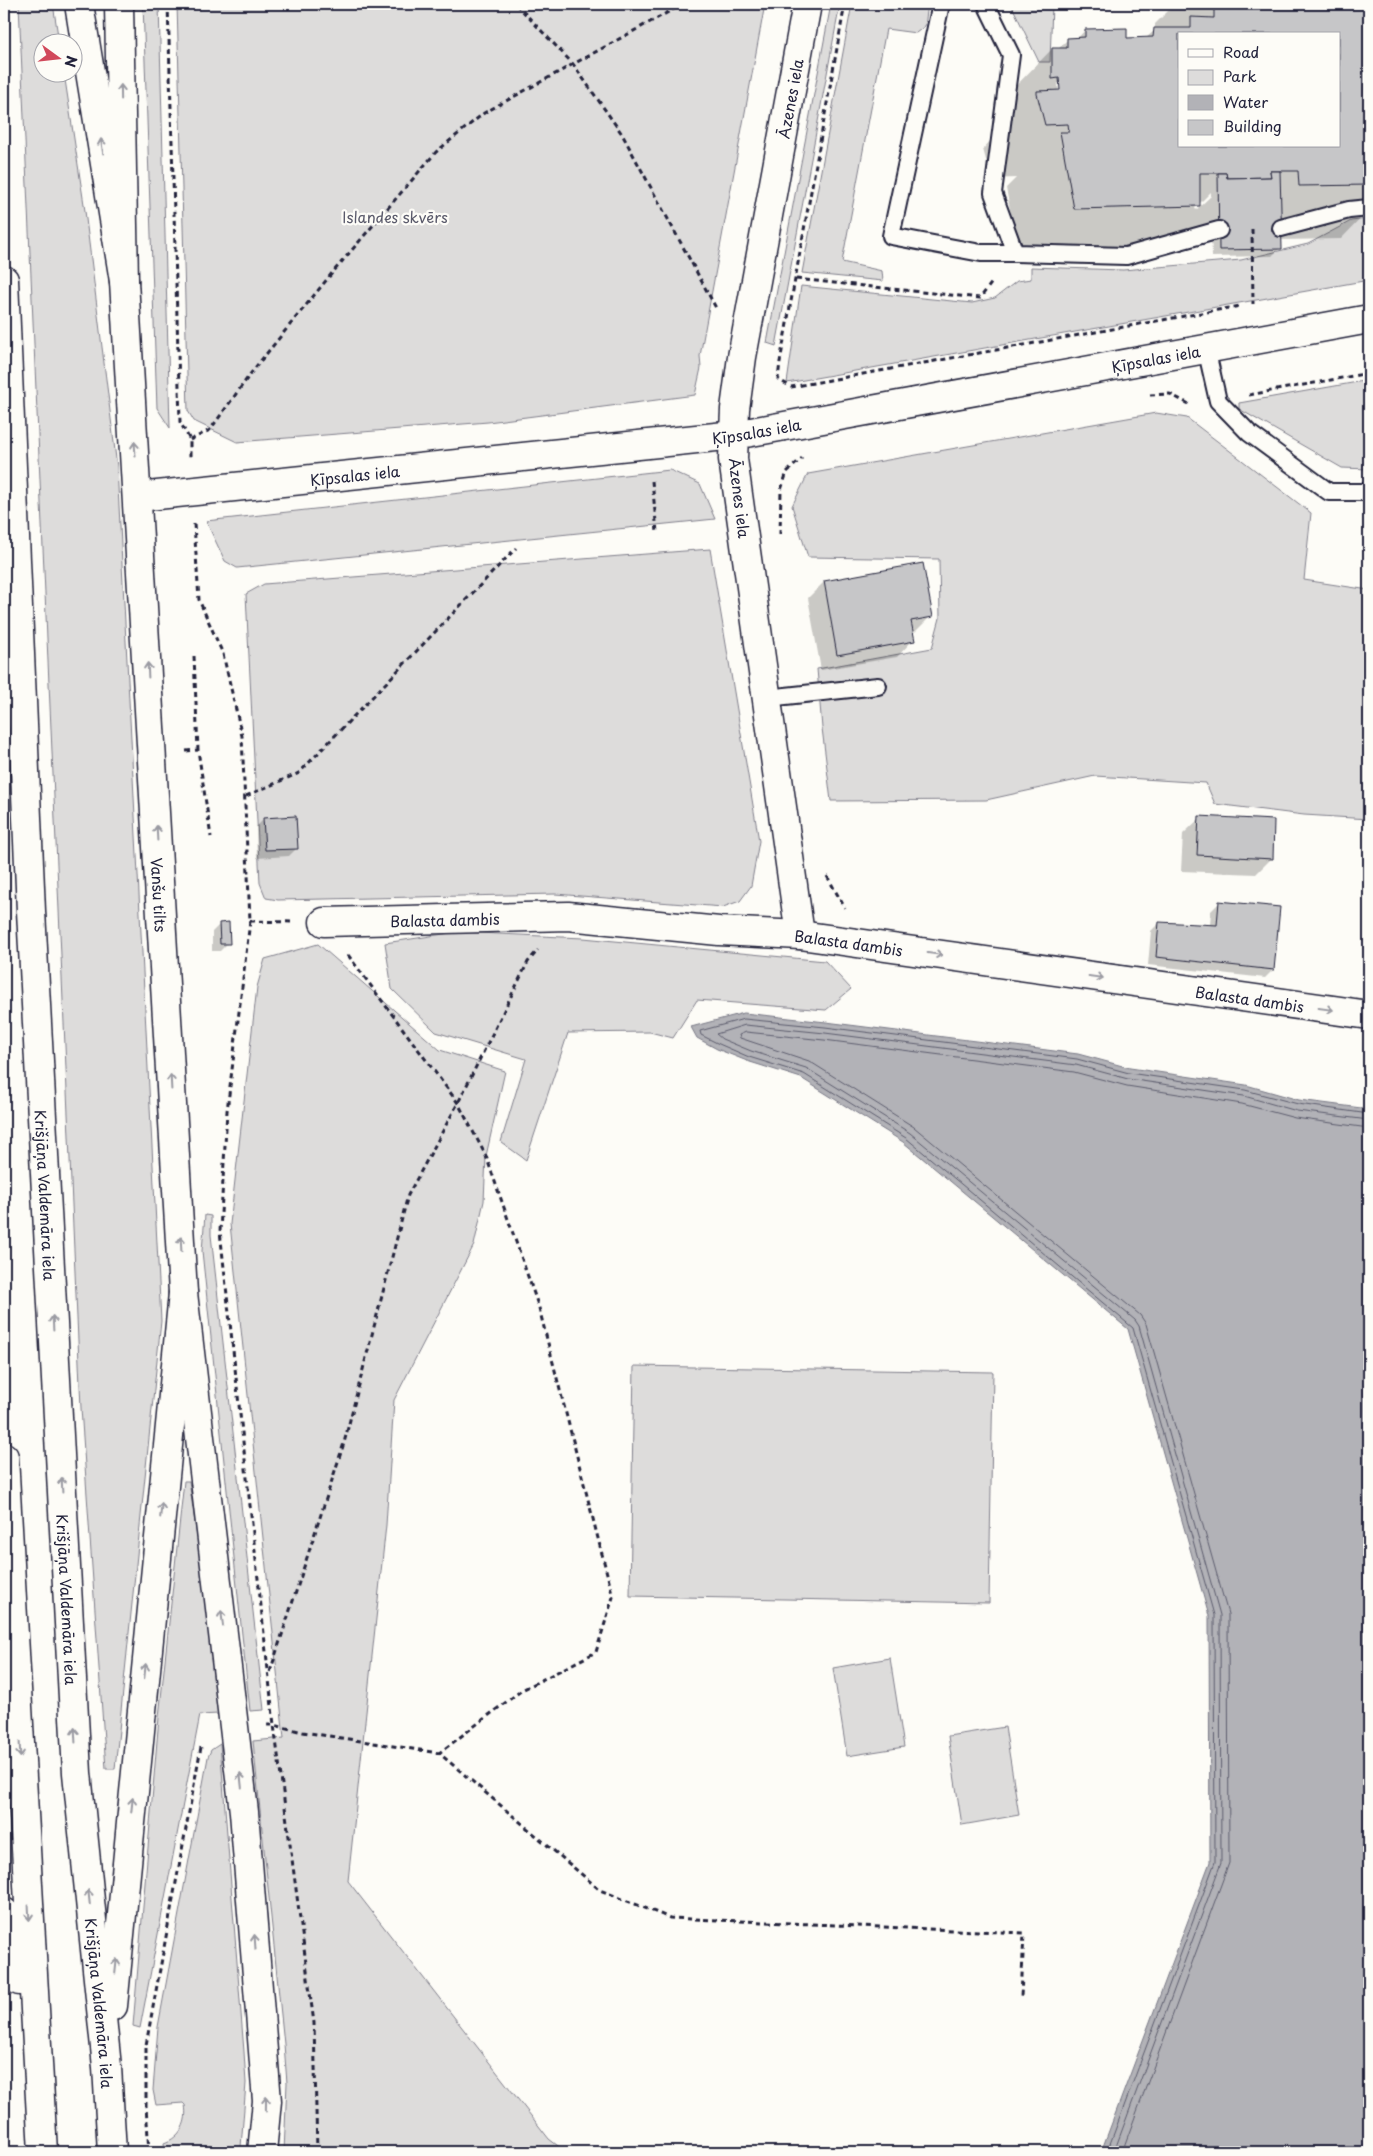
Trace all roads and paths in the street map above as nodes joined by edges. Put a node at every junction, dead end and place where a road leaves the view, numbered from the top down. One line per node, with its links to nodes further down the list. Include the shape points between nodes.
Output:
1 (78, 4): 18 (street, one-way to 1)
2 (119, 4): 18 (street, one-way to 2)
3 (168, 4): 28 (path, via 180,422)
4 (516, 4): 10 (path)
5 (683, 4): 10 (path)
6 (807, 4): 27 (street, Āzenes iela, via 742,357 734,409)
7 (846, 4): 16 (path)
8 (941, 4): 15 (lane, via 891,236 981,253)
9 (986, 4): 15 (lane, via 1011,55 993,193)
10 (573, 64): 21 (path, via 622,134); 28 (path, via 484,113 436,152 260,361 210,430)
11 (1369, 208): 12 (lane)
12 (1281, 228)
13 (1252, 229): 19 (path, via 1253,304)
14 (1219, 230): 15 (lane, via 1126,256)
15 (1014, 253): 16 (path, via 980,298)
16 (796, 279): 20 (path, via 778,379 791,387)
17 (4, 280): 60 (street, Krišjāņa Valdemāra iela, one-way to 17, via 77,1773 31,902)
18 (124, 281): 33 (street, Vanšu tilts, one-way to 18)
19 (1262, 302)
20 (1243, 306)
21 (716, 309)
22 (1369, 319): 23 (street, Ķīpsalas iela)
23 (1206, 348): 26 (lane); 27 (street, Ķīpsalas iela)
24 (1369, 373): 26 (path)
25 (1143, 396): 26 (path, via 1170,394 1190,404)
26 (1218, 401): 32 (lane, via 1249,433 1329,492)
27 (735, 435): 31 (street, Ķīpsalas iela); 39 (street, Āzenes iela, via 733,459)
28 (190, 440): 31 (path)
29 (804, 457): 35 (path, via 787,472 781,490)
30 (652, 482): 34 (path)
31 (192, 492): 33 (street, Ķīpsalas iela); 42 (path, via 199,600 223,654 242,736)
32 (1369, 492)
33 (138, 497): 53 (street, Vanšu tilts, one-way to 33)
34 (657, 532)
35 (780, 542)
36 (516, 548): 42 (path, via 299,773)
37 (194, 656): 40 (path)
38 (878, 686): 39 (lane)
39 (767, 698): 48 (street, Āzenes iela)
40 (198, 750): 41 (path); 43 (path)
41 (182, 752)
42 (246, 796): 46 (path)
43 (211, 837)
44 (824, 870): 45 (path)
45 (848, 912)
46 (250, 921): 47 (path); 52 (path, via 227,1111)
47 (324, 922): 48 (street, Balasta dambis, via 568,916 719,931); 51 (path)
48 (800, 935): 50 (street, Balasta dambis, one-way to 50)
49 (528, 962): 51 (path)
50 (1369, 1015)
51 (458, 1103): 55 (path, via 408,1195 344,1443); 56 (path, via 486,1156 539,1308 613,1597 596,1652 522,1690)
52 (220, 1231)
53 (183, 1293): 60 (street, one-way to 53); 65 (street, one-way to 53, via 267,2100 245,1822)
54 (4, 1457): 59 (street, one-way to 59)
55 (269, 1675)
56 (438, 1753): 58 (path, via 600,1890 670,1918 1024,1933); 66 (path, via 274,1725 314,2022)
57 (4, 1912): 59 (street)
58 (1021, 1997)
59 (37, 2064): 62 (street)
60 (106, 2067): 63 (street, Krišjāņa Valdemāra iela)
61 (146, 2106): 64 (path)
62 (43, 2152)
63 (112, 2152)
64 (149, 2152)
65 (262, 2152)
66 (316, 2152)

